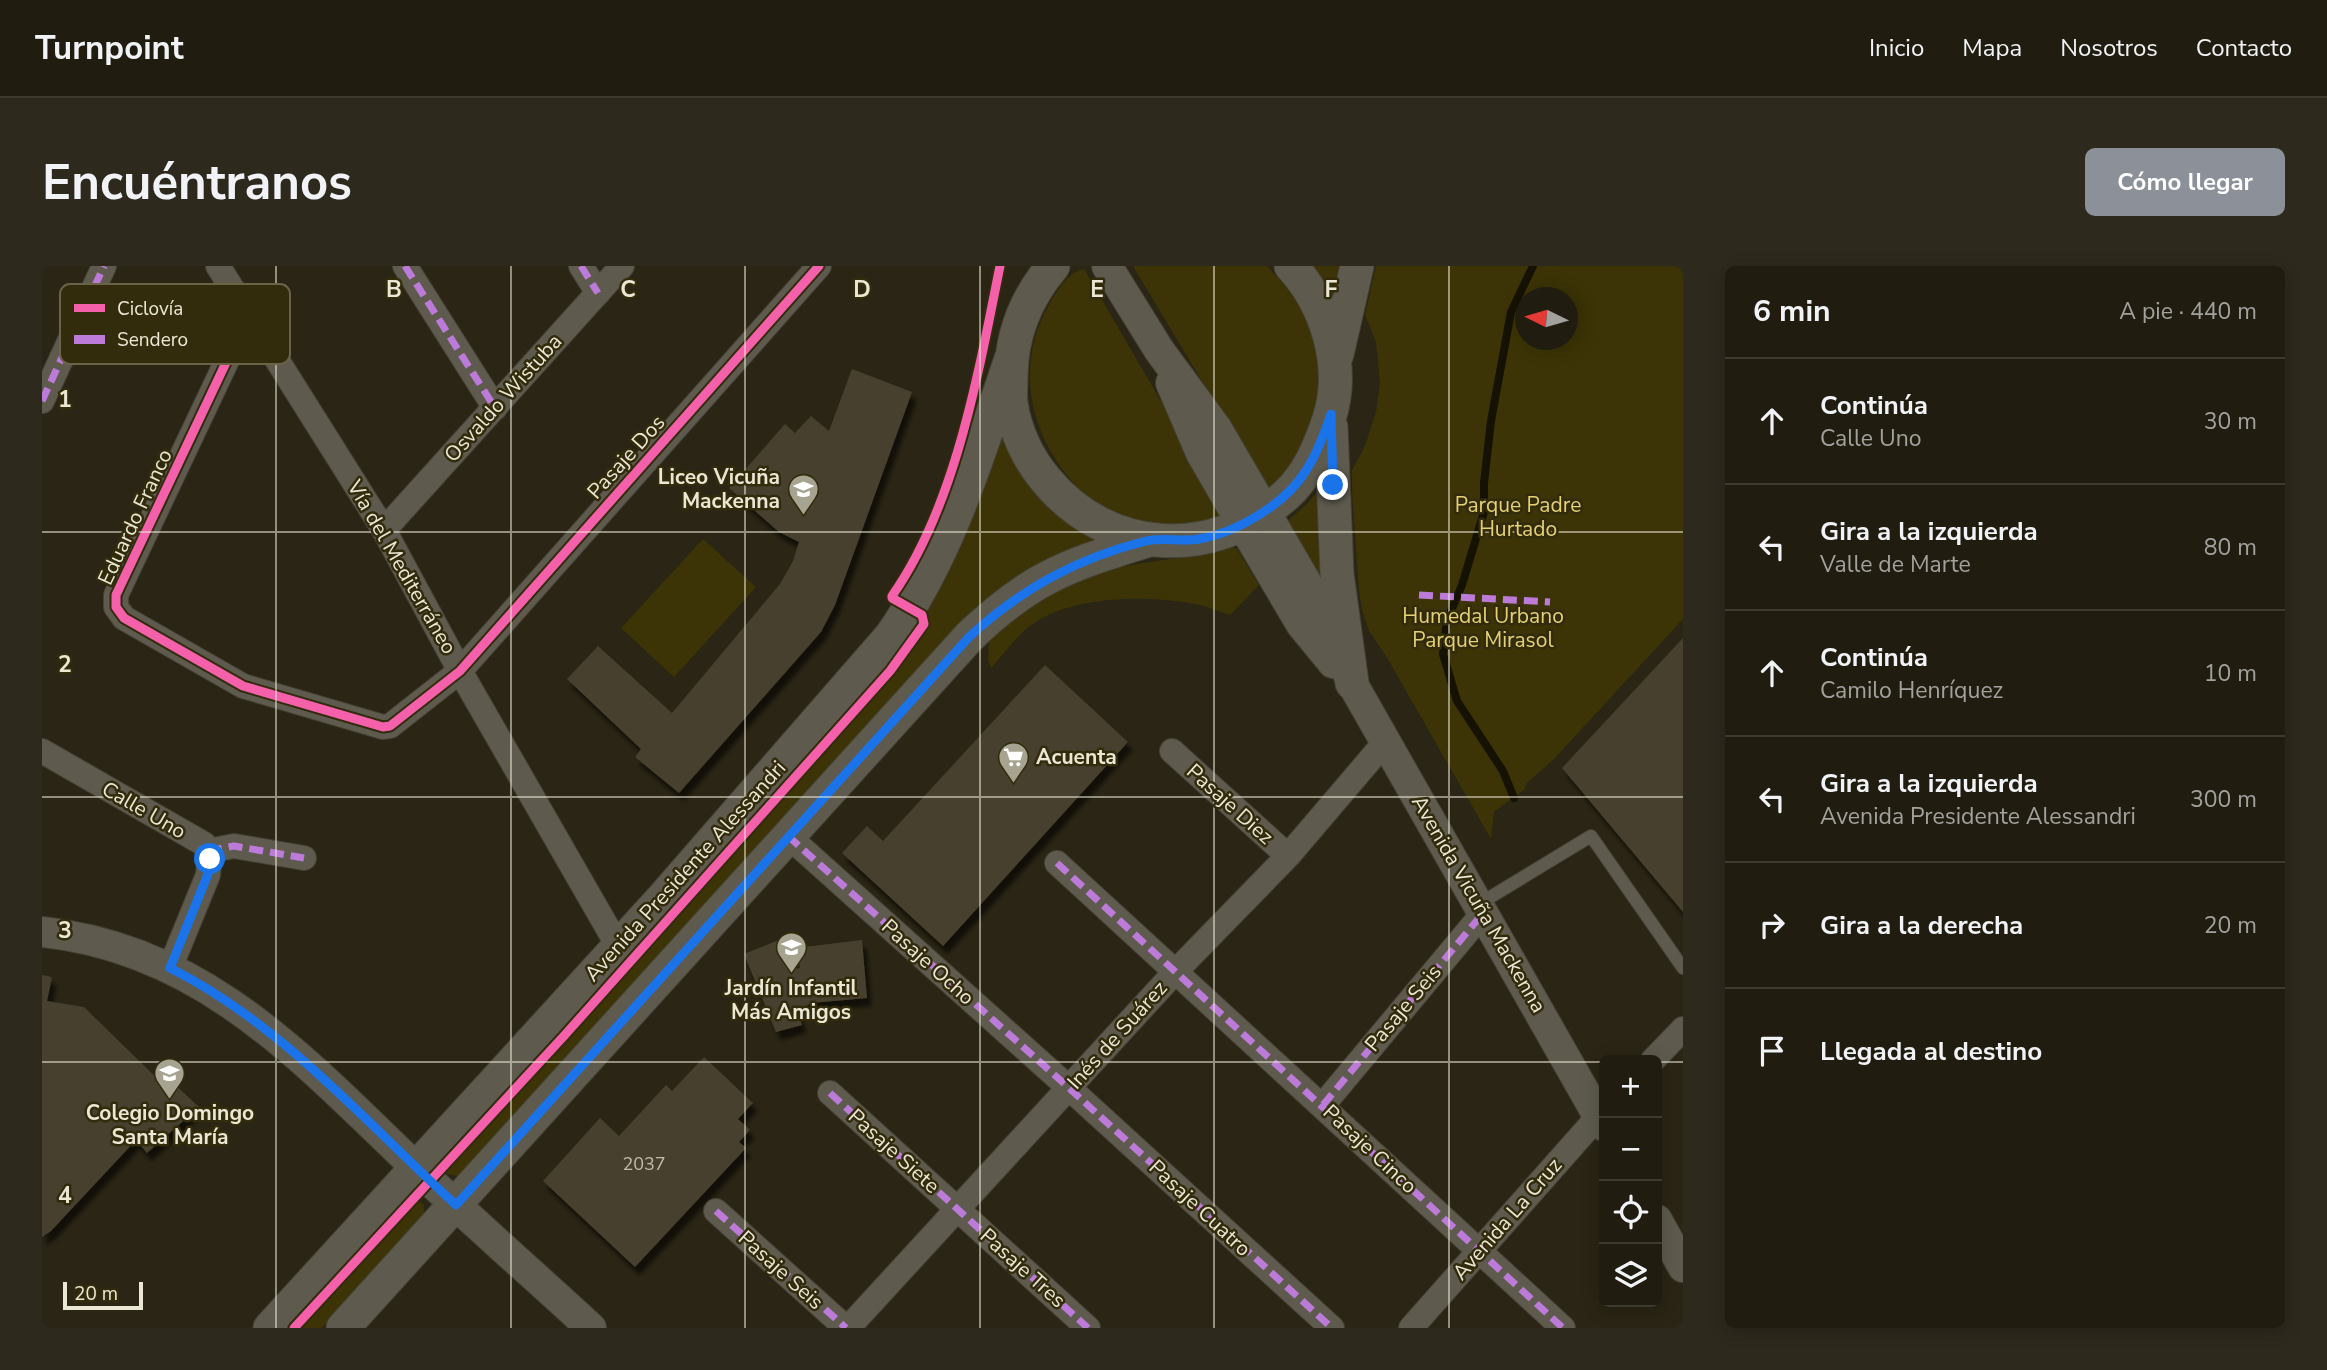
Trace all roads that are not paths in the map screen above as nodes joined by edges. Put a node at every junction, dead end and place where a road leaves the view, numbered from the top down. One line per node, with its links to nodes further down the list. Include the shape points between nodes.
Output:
1 (104, 266): 12 (street)
2 (218, 266): 13 (street, Vía del Mediterráneo)
3 (405, 266): 22 (street)
4 (581, 266): 14 (street)
5 (622, 266): 14 (street, Osvaldo Wistuba)
6 (819, 266): 27 (street, Pasaje Dos)
7 (1030, 266): 15 (main road)
8 (1053, 266): 15 (main road, Avenida Presidente Alessandri, via 1033,291)
9 (1107, 266): 24 (street, Avenida Vicuña Mackenna, via 1159,350 1201,453)
10 (1291, 266): 20 (main road, Avenida Presidente Alessandri, via 1325,319)
11 (1357, 266): 20 (main road, Avenida Presidente Alessandri)
12 (96, 284)
13 (230, 284)
14 (598, 293): 22 (street, Osvaldo Wistuba)
15 (1020, 320): 16 (main road, Avenida Presidente Alessandri)
16 (1011, 359): 26 (main road, Avenida Presidente Alessandri, via 1011,403 1020,437 1036,468 1085,516 1115,531); 39 (main road, Avenida Presidente Alessandri, via 956,516 901,622)
17 (60, 362): 21 (street)
18 (225, 364): 27 (street, Eduardo Franco, via 116,595 116,607 124,618 243,686 383,727)
19 (280, 364): 25 (street, Vía del Mediterráneo)
20 (1334, 367): 23 (main road, Avenida Presidente Alessandri)
21 (42, 401)
22 (495, 408): 25 (street, Osvaldo Wistuba)
23 (1331, 414): 24 (main road, Avenida Presidente Alessandri, via 1304,474 1285,496); 28 (main road, via 1336,558)
24 (1253, 517): 26 (main road, Avenida Presidente Alessandri, via 1223,534 1198,540); 28 (street, Avenida Vicuña Mackenna, via 1310,589)
25 (384, 530): 27 (street, Vía del Mediterráneo)
26 (1149, 540): 32 (main road, Avenida Presidente Alessandri, via 1048,578 989,618)
27 (460, 671): 39 (street, Vía del Mediterráneo)
28 (1352, 683): 29 (street, Avenida Vicuña Mackenna)
29 (1385, 741): 34 (street, Inés de Suárez); 37 (street, Avenida Vicuña Mackenna)
30 (42, 751): 33 (street, Calle Uno, via 204,844)
31 (1172, 751): 34 (street, Pasaje Diez)
32 (788, 836): 45 (street, Pasaje Ocho); 51 (main road, Avenida Presidente Alessandri)
33 (208, 851): 35 (street, via 234,846); 40 (street, Calle Uno, via 208,874)
34 (1287, 856): 42 (street, Inés de Suárez)
35 (304, 858)
36 (1057, 863): 42 (street, Pasaje Cinco)
37 (1482, 908): 41 (lane, via 1591,836); 47 (street, Pasaje Seis); 48 (street, Avenida Vicuña Mackenna)
38 (42, 932): 40 (street, via 96,941)
39 (618, 946): 50 (main road, Avenida Presidente Alessandri)
40 (170, 968): 50 (street, via 220,995 292,1049)
41 (1683, 968)
42 (1176, 971): 45 (street, Inés de Suárez); 47 (street, Pasaje Cinco)
43 (1683, 1030): 44 (street)
44 (1658, 1055)
45 (1069, 1088): 52 (street, Inés de Suárez); 62 (street, Pasaje Cuatro)
46 (830, 1093): 52 (street, Pasaje Siete)
47 (1323, 1105): 55 (street, Pasaje Cinco)
48 (1599, 1112)
49 (1601, 1118): 55 (street, Avenida La Cruz)
50 (417, 1168): 51 (street); 57 (main road, Avenida Presidente Alessandri)
51 (456, 1205): 58 (main road, Avenida Presidente Alessandri); 59 (street)
52 (958, 1209): 60 (street, Inés de Suárez); 61 (street, Pasaje Tres)
53 (716, 1211): 60 (street, Pasaje Seis)
54 (1669, 1230): 56 (street)
55 (1480, 1250): 63 (street, Avenida La Cruz); 64 (street, Pasaje Cinco)
56 (1683, 1266)
57 (270, 1328)
58 (344, 1328)
59 (591, 1328)
60 (847, 1328)
61 (1088, 1328)
62 (1332, 1328)
63 (1411, 1328)
64 (1563, 1328)

